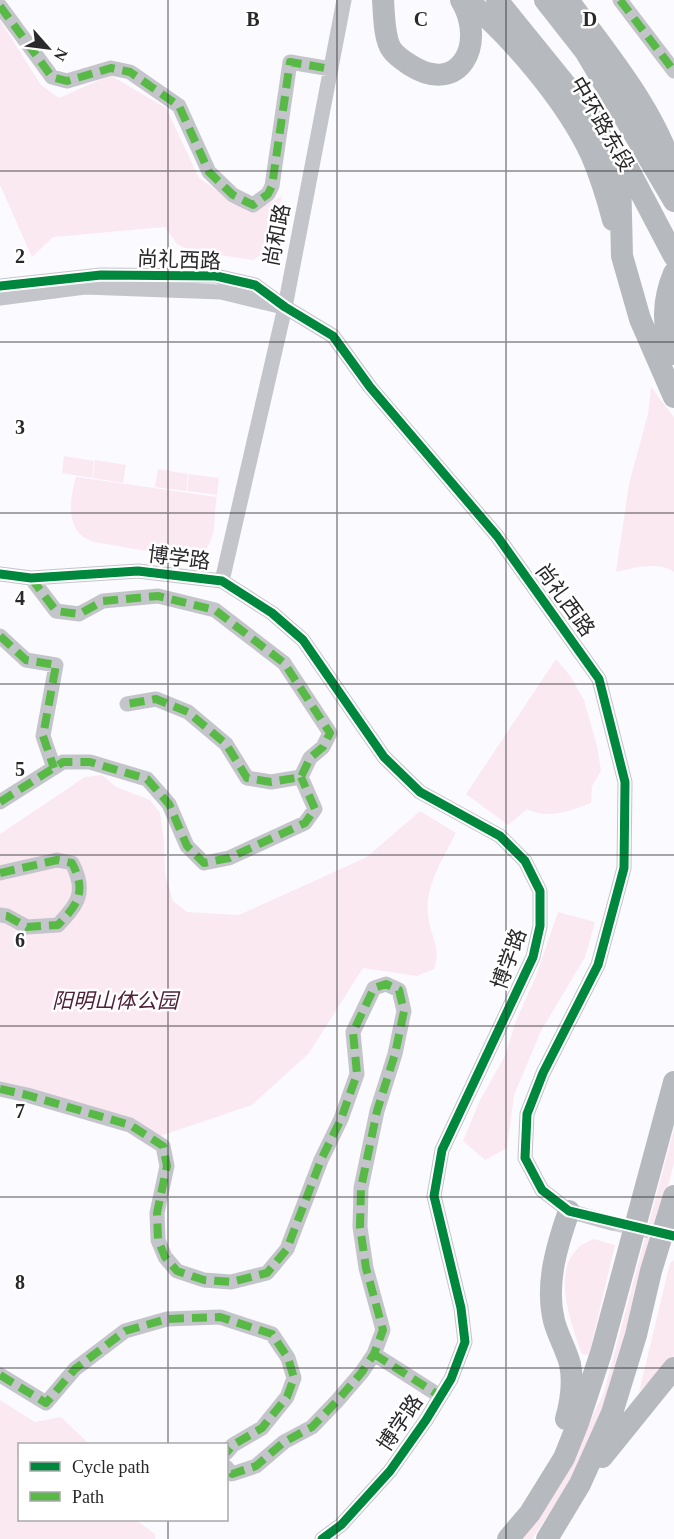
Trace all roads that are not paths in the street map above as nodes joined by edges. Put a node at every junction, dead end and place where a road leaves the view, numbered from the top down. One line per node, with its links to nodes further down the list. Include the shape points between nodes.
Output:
1 (344, 0): 12 (street, 尚和路)
2 (383, 0): 3 (highway, via 391,49 418,70 445,74 461,66 471,45 473,33)
3 (461, 0)
4 (467, 0): 17 (highway, via 531,64 566,111 590,153 606,193)
5 (497, 0): 17 (highway, via 590,115 620,174)
6 (516, 0): 18 (highway, 中环路东段, via 596,105)
7 (545, 0): 16 (highway, 中环路东段, via 585,51)
8 (568, 0): 15 (highway, via 639,100 668,152)
9 (582, 0): 14 (highway, via 623,51)
10 (620, 0): 13 (street)
11 (0, 6): 12 (street, via 52,77 67,81 111,68 130,72 179,106 210,172 233,195 253,205 272,186 290,62)
12 (331, 69): 22 (street, 尚和路)
13 (674, 71)
14 (674, 140)
15 (674, 175)
16 (674, 201)
17 (622, 256): 24 (highway, via 640,319)
18 (674, 256)
19 (674, 273): 23 (highway, via 665,311 667,340)
20 (0, 286): 22 (street, 尚礼西路, via 101,275 216,276 255,285)
21 (0, 298): 22 (street, 尚礼西路, via 86,287 221,292)
22 (285, 307): 27 (street, 尚和路); 38 (street, 尚礼西路, via 333,336 370,387 497,536 599,679 624,782 624,868 598,965 543,1073 527,1114 525,1158 542,1190)
23 (674, 354)
24 (674, 397)
25 (0, 574): 26 (street, 博学路)
26 (31, 578): 27 (street, 博学路, via 138,571); 31 (street, via 56,611 80,614 103,601 158,596 215,610 284,663 330,733)
27 (222, 581): 43 (street, 博学路, via 272,613 303,640 384,757 420,792 500,836 525,861 540,891 540,926 533,957 442,1150 434,1196 462,1308 465,1342)
28 (0, 636): 30 (street, via 26,660 56,665 43,736)
29 (127, 704): 31 (street, via 156,699 188,712 226,744 247,778 271,782)
30 (54, 768): 31 (street, via 63,762 90,762 147,779 169,804 187,846 204,863 229,858 305,823 315,809); 32 (street)
31 (301, 777)
32 (0, 802)
33 (0, 873): 34 (street, via 57,860 72,863 80,892 74,909 58,925 27,927)
34 (0, 915)
35 (674, 1082): 47 (highway, via 601,1353 564,1458)
36 (0, 1089): 40 (street, via 130,1125 163,1146 167,1166 157,1213 158,1240 165,1257 177,1271 204,1280 231,1282 267,1273 287,1249 357,1074 353,1032 374,988 386,984 399,990 404,1011 361,1188 360,1227 366,1268 383,1330)
37 (674, 1196): 46 (highway, via 612,1413)
38 (569, 1211): 39 (street, 尚礼西路); 47 (highway, via 551,1281 554,1320 570,1365 572,1398)
39 (612, 1222)
40 (374, 1354): 43 (street); 45 (street, via 356,1380 312,1427 284,1442 256,1466 232,1474)
41 (674, 1368): 46 (highway)
42 (0, 1375): 44 (street, via 46,1402 75,1369 125,1331 167,1319 220,1317 272,1334 288,1358 294,1378 287,1397 262,1428)
43 (440, 1396): 50 (street, 博学路, via 390,1471)
44 (228, 1451)
45 (228, 1469)
46 (580, 1484): 49 (highway)
47 (544, 1489): 48 (highway)
48 (530, 1513): 51 (highway); 52 (highway)
49 (548, 1538)
50 (322, 1539)
51 (500, 1539)
52 (508, 1539)

